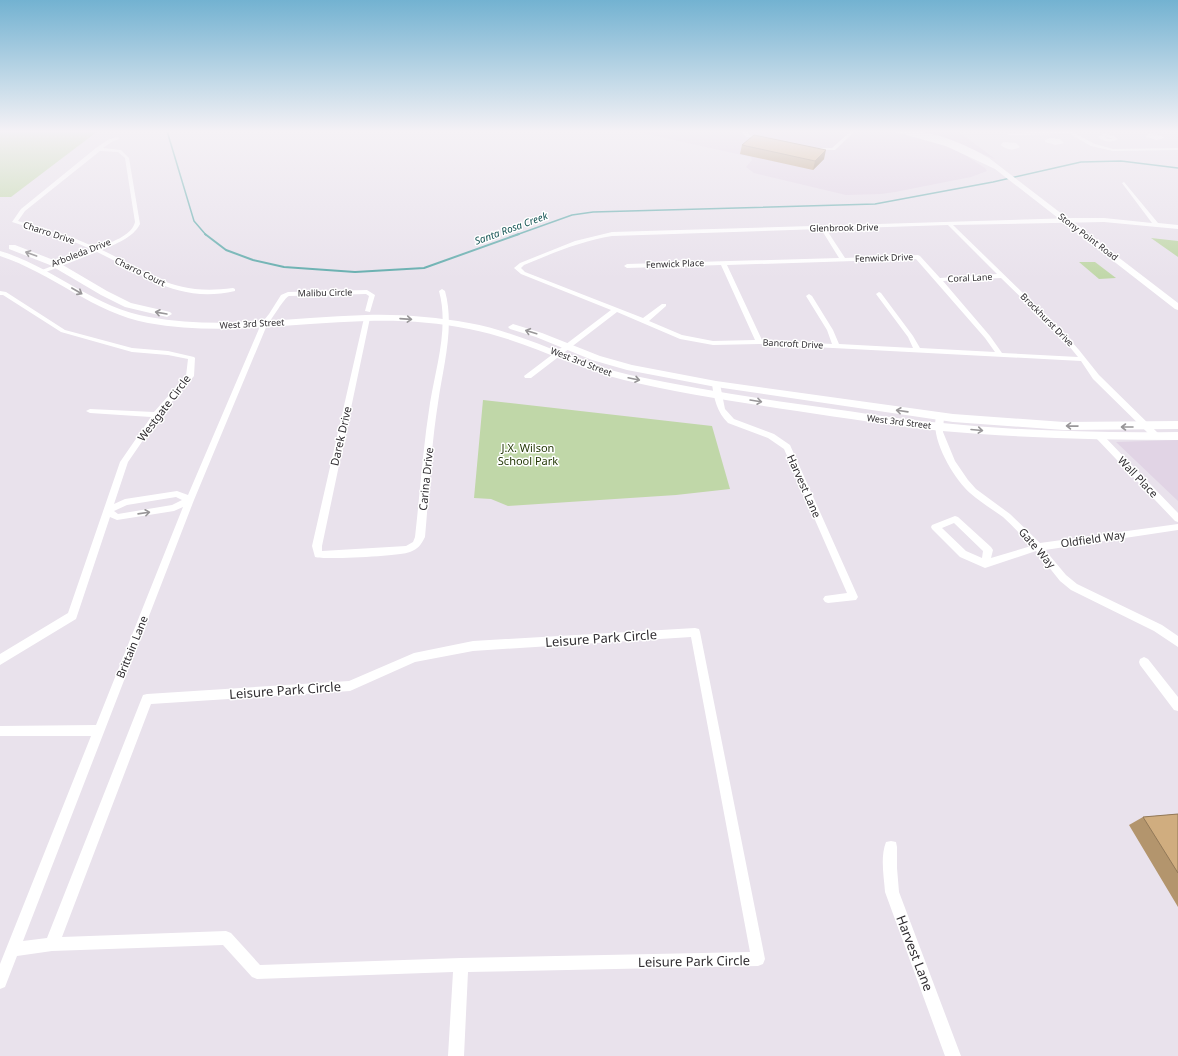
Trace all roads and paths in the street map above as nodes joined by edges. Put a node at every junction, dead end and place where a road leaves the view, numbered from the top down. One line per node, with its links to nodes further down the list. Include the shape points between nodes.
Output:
1 (60, 180): 11 (street, Charro Drive, via 23,210 15,222)
2 (130, 180): 11 (street, Arboleda Drive, via 137,224 134,230 116,242)
3 (1013, 180): 5 (main road, Stony Point Road)
4 (1124, 183): 7 (street)
5 (1066, 221): 6 (street, Glenbrook Drive); 7 (street, Glenbrook Drive, via 1104,220); 27 (main road, Stony Point Road)
6 (950, 225): 9 (street, Glenbrook Drive); 19 (street, Brockhurst Drive)
7 (1156, 225): 8 (street, Glenbrook Drive)
8 (1178, 227)
9 (823, 228): 13 (street); 17 (street, Glenbrook Drive, via 612,234 574,243)
10 (0, 245): 15 (main road, West 3rd Street, one-way to 10)
11 (95, 249): 15 (street, Arboleda Drive); 21 (street, Charro Court, via 161,284 214,293)
12 (0, 253): 18 (main road, West 3rd Street)
13 (843, 259): 14 (street, Fenwick Drive); 20 (street, Fenwick Drive, via 918,257)
14 (723, 263): 16 (street, Fenwick Place); 34 (street)
15 (55, 264): 18 (street, Arboleda Drive); 30 (main road, West 3rd Street, one-way to 15, via 194,317 141,309 111,297)
16 (627, 266)
17 (517, 268): 28 (street, Bancroft Drive, via 523,273)
18 (42, 270): 33 (main road, West 3rd Street, one-way to 33, via 103,305 137,318 204,326)
19 (1002, 276): 20 (street, Coral Lane); 40 (street, Brockhurst Drive, via 1062,334)
20 (937, 280): 39 (street, Fenwick Drive, via 988,337)
21 (233, 290)
22 (442, 291): 31 (street, Carina Drive, via 445,296)
23 (0, 293): 45 (street, Westgate Circle, via 4,293 63,331 132,350 192,358 190,376)
24 (879, 294): 37 (street, via 911,337)
25 (809, 296): 36 (street, via 830,330)
26 (664, 305): 32 (street)
27 (1178, 307)
28 (616, 310): 32 (street, Bancroft Drive); 35 (street)
29 (368, 314): 30 (main road, West 3rd Street); 30 (street, Malibu Circle, via 372,295 367,292 283,296); 31 (main road, West 3rd Street, via 404,318); 33 (main road, West 3rd Street); 57 (street, Darek Drive, via 317,546)
30 (272, 315): 33 (street, Brittain Lane)
31 (445, 318): 35 (main road, West 3rd Street, one-way to 31, via 514,327); 38 (main road, West 3rd Street, via 507,334); 57 (street, Carina Drive, via 420,537 416,544 408,549)
32 (644, 321): 34 (street, Bancroft Drive, via 694,341)
33 (264, 324): 52 (street, Brittain Lane)
34 (759, 342): 36 (street, Bancroft Drive)
35 (567, 346): 38 (street); 42 (main road, West 3rd Street, via 631,368)
36 (836, 346): 37 (street, Bancroft Drive)
37 (917, 350): 39 (street, Bancroft Drive)
38 (558, 354): 41 (street); 43 (main road, West 3rd Street, one-way to 43, via 617,375)
39 (1000, 355): 40 (street, Bancroft Drive)
40 (1083, 359): 48 (street, Brockhurst Drive, via 1103,385)
41 (528, 376)
42 (716, 384): 43 (street, Harvest Lane); 46 (main road, West 3rd Street, one-way to 42)
43 (718, 395): 46 (main road, West 3rd Street, one-way to 46); 59 (street, Harvest Lane, via 720,407 730,421 771,436 787,446 852,597)
44 (90, 411): 45 (street)
45 (156, 415): 53 (street, Westgate Circle, via 124,462)
46 (939, 421): 48 (main road, West 3rd Street, one-way to 46); 49 (main road, West 3rd Street, one-way to 49, via 1037,434); 56 (street, Gate Way, via 951,462 965,482 1007,516)
47 (1178, 425): 48 (main road, West 3rd Street)
48 (1147, 426): 50 (street, Brockhurst Drive)
49 (1099, 436): 50 (main road, West 3rd Street); 54 (street, Wall Place)
50 (1156, 436): 51 (main road, West 3rd Street)
51 (1178, 436)
52 (190, 500): 53 (street, one-way to 52, via 124,516 174,508); 53 (street, via 176,494 125,502); 64 (street, Brittain Lane)
53 (107, 511): 61 (street, Westgate Circle, via 72,616)
54 (1178, 518)
55 (1178, 527): 56 (street, Oldfield Way)
56 (1038, 547): 58 (street, Oldfield Way); 60 (street, Gate Way, via 1063,578 1074,587 1158,628)
57 (318, 554)
58 (986, 564): 58 (street, via 963,554 935,527 955,519 988,550)
59 (828, 599)
60 (1178, 642)
61 (0, 660)
62 (1144, 662): 63 (street)
63 (1178, 706)
64 (98, 730): 65 (street); 68 (street, Brittain Lane)
65 (0, 731)
66 (891, 847): 72 (street, Harvest Lane, via 892,892)
67 (52, 944): 68 (street, Leisure Park Circle); 69 (street, Leisure Park Circle, via 226,938 257,972); 69 (street, Leisure Park Circle, via 147,699 350,686 414,658 473,646 695,632 758,959)
68 (13, 950): 70 (street, Brittain Lane)
69 (461, 966): 71 (street)
70 (0, 982)
71 (456, 1056)
72 (953, 1056)

